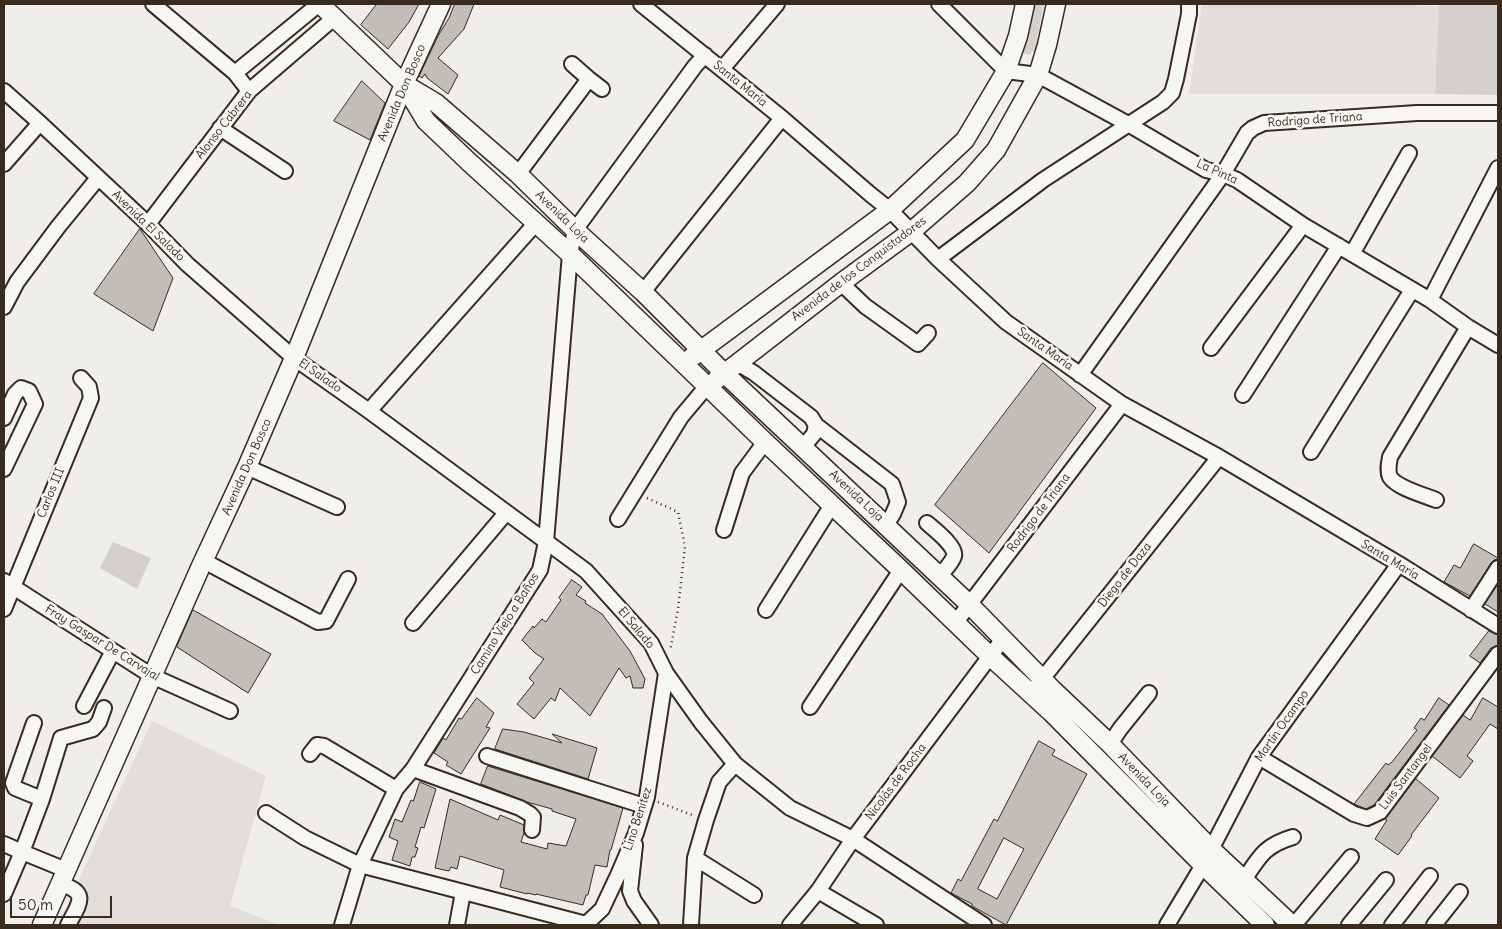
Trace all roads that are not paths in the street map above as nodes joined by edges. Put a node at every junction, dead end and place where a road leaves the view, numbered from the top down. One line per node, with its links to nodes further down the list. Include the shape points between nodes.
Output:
1 (153, 4): 15 (street)
2 (319, 4): 10 (main road, Avenida Loja); 15 (street, Alonso Cabrera)
3 (441, 4): 18 (main road, Avenida Don Bosco)
4 (642, 4): 11 (street, Santa María)
5 (777, 4): 13 (street)
6 (939, 4): 14 (street)
7 (1025, 4): 14 (main road)
8 (1056, 4): 16 (main road, Avenida de los Conquistadores)
9 (1189, 4): 25 (street, via 1172,93)
10 (334, 18): 18 (main road, Avenida Loja); 21 (street, Alonso Cabrera)
11 (705, 55): 13 (street, Santa María); 38 (street)
12 (572, 64): 17 (street)
13 (722, 69): 23 (street, Santa María)
14 (1006, 71): 16 (street, La Pinta); 34 (main road, via 965,140)
15 (235, 73): 21 (street)
16 (1038, 75): 25 (street, La Pinta); 39 (main road, Avenida de los Conquistadores, via 996,150 966,183)
17 (589, 79): 19 (street); 31 (street)
18 (404, 84): 31 (main road, Avenida Loja, via 436,103); 35 (main road, Avenida Loja, via 426,121); 54 (main road, Avenida Don Bosco)
19 (602, 88)
20 (4, 91): 24 (street, Avenida El Salado)
21 (249, 91): 26 (street, Alonso Cabrera)
22 (1498, 113): 32 (street, Rodrigo de Triana, via 1417,113 1264,123 1248,133)
23 (782, 118): 34 (street, Santa María); 46 (street)
24 (40, 123): 28 (street); 33 (street, Avenida El Salado)
25 (1128, 124): 32 (street, La Pinta, via 1206,170); 43 (street, via 1043,180)
26 (220, 128): 30 (street); 36 (street, Alonso Cabrera)
27 (1409, 153): 42 (street)
28 (4, 164)
29 (1498, 168): 47 (street)
30 (285, 171)
31 (518, 174): 38 (main road, Avenida Loja)
32 (1223, 174): 37 (street, La Pinta); 57 (street, Rodrigo de Triana)
33 (98, 178): 36 (street, Avenida El Salado); 48 (street, via 58,227)
34 (890, 210): 39 (street, Santa María); 53 (main road)
35 (536, 223): 41 (main road, Avenida Loja); 62 (street)
36 (148, 224): 54 (street, Avenida El Salado, via 187,264)
37 (1303, 225): 40 (street, La Pinta); 52 (street)
38 (575, 230): 41 (street, Camino Viejo a Baños); 46 (main road, Avenida Loja)
39 (912, 231): 43 (street, Santa María); 44 (main road, Avenida de los Conquistadores)
40 (1339, 246): 42 (street, La Pinta); 60 (street)
41 (570, 254): 55 (main road, Avenida Loja); 79 (street, Camino Viejo a Baños)
42 (1352, 254): 45 (street, La Pinta)
43 (938, 259): 57 (street, Santa María, via 1006,322)
44 (840, 283): 50 (street, via 865,306 918,344); 56 (main road, Avenida de los Conquistadores)
45 (1412, 290): 47 (street, La Pinta); 67 (street)
46 (643, 292): 53 (main road, Avenida Loja)
47 (1430, 300): 49 (street, La Pinta)
48 (4, 307)
49 (1468, 327): 51 (street, La Pinta); 71 (street, via 1390,457 1390,477 1398,485)
50 (928, 333)
51 (1498, 345)
52 (1211, 348)
53 (702, 350): 55 (main road); 56 (main road, Avenida Loja)
54 (294, 358): 62 (street, El Salado); 69 (main road, Avenida Don Bosco)
55 (684, 363): 59 (main road, Avenida Loja)
56 (731, 368): 59 (main road, Avenida de los Conquistadores); 64 (street, via 754,373); 66 (main road, Avenida Loja)
57 (1080, 374): 61 (street, Santa María)
58 (81, 378): 86 (street, Carlos III, via 89,386 90,398)
59 (708, 386): 65 (main road, Avenida Loja); 75 (street, via 681,417)
60 (1244, 395)
61 (1122, 404): 68 (street, Santa María); 87 (street, Rodrigo de Triana)
62 (369, 411): 74 (street, El Salado)
63 (4, 418): 70 (street, via 15,394 21,388 29,391 34,404)
64 (816, 425): 66 (street, via 814,434); 77 (street, via 892,484 898,502)
65 (765, 442): 72 (main road, Avenida Loja); 78 (street, via 742,473)
66 (803, 447): 77 (main road, Avenida Loja)
67 (1311, 452)
68 (1219, 457): 81 (street, Santa María); 100 (street, Diego de Daza)
69 (247, 467): 73 (street); 80 (main road, Avenida Don Bosco)
70 (4, 469)
71 (1436, 500)
72 (832, 505): 83 (main road, Avenida Loja); 89 (street)
73 (336, 507)
74 (506, 513): 79 (street, El Salado); 92 (street)
75 (618, 519)
76 (927, 523): 84 (street, via 954,551)
77 (886, 525): 84 (main road, Avenida Loja)
78 (724, 530)
79 (546, 542): 98 (street, El Salado, via 586,571 651,643); 113 (street, Camino Viejo a Baños, via 540,570)
80 (204, 561): 85 (street, via 318,622 326,621); 99 (main road, Avenida Don Bosco)
81 (1399, 564): 90 (street, Santa María); 111 (street, Martín Ocampo)
82 (1498, 568): 90 (street)
83 (901, 570): 91 (main road, Avenida Loja); 104 (street)
84 (940, 576): 87 (main road, Avenida Loja)
85 (348, 579)
86 (8, 584): 88 (street, Carlos III); 95 (street, Fray Gaspar De Carvajal)
87 (970, 604): 91 (street, Rodrigo de Triana); 94 (main road, Avenida Loja)
88 (4, 609)
89 (766, 610)
90 (1471, 610): 93 (street, Santa María)
91 (956, 622): 97 (main road, Avenida Loja)
92 (412, 624)
93 (1498, 626)
94 (1003, 639): 97 (street, Nicolás de Rocha); 100 (main road, Avenida Loja)
95 (113, 651): 99 (street, Fray Gaspar De Carvajal); 103 (street)
96 (1498, 654): 111 (street, Luis Santangel, via 1380,812 1367,818 1354,814)
97 (991, 657): 101 (main road, Avenida Loja); 121 (street, Nicolás de Rocha)
98 (666, 673): 112 (street, El Salado); 116 (street, Lino Benítez)
99 (152, 676): 106 (street, Fray Gaspar De Carvajal); 130 (main road, Avenida Don Bosco)
100 (1042, 679): 101 (street, Diego de Daza); 108 (main road, Avenida Loja)
101 (1031, 693): 128 (main road, Avenida Loja)
102 (1149, 693): 108 (street)
103 (84, 706)
104 (810, 707)
105 (104, 708): 115 (street, via 93,729 61,738)
106 (230, 711)
107 (34, 723): 115 (street, via 14,783 15,788)
108 (1110, 744): 123 (main road, Avenida Loja)
109 (310, 754): 114 (street, via 317,745 324,746)
110 (487, 756): 116 (street)
111 (1259, 757): 123 (street, Martín Ocampo)
112 (735, 764): 121 (street, El Salado, via 790,808); 125 (street, via 719,782)
113 (413, 769): 114 (street, Camino Viejo a Baños); 118 (street, via 520,808 533,817)
114 (396, 789): 127 (street, Camino Viejo a Baños)
115 (42, 800): 124 (street)
116 (646, 802): 119 (street, Lino Benítez)
117 (266, 813): 127 (street, via 306,838)
118 (532, 830)
119 (636, 832): 142 (street, Lino Benítez, via 602,910); 143 (street, via 630,891)
120 (1293, 837): 131 (street, via 1267,848)
121 (853, 839): 133 (street, Nicolás de Rocha); 147 (street, El Salado)
122 (4, 844): 124 (street)
123 (1212, 849): 128 (street, Martín Ocampo); 131 (main road, Avenida Loja)
124 (22, 852): 130 (street); 136 (street)
125 (695, 858): 137 (street); 144 (street)
126 (1351, 858): 150 (street)
127 (360, 865): 134 (street); 140 (street, Camino Viejo a Baños)
128 (1203, 865): 148 (street, Martín Ocampo); 149 (main road, Avenida Loja)
129 (1430, 876): 152 (street)
130 (63, 877): 138 (main road, Avenida Don Bosco); 139 (street, via 80,898)
131 (1244, 880): 150 (main road, Avenida Loja)
132 (1386, 880): 151 (street)
133 (818, 891): 145 (street, Nicolás de Rocha); 146 (street)
134 (463, 892): 141 (street); 142 (street)
135 (1460, 892): 153 (street)
136 (4, 894)
137 (754, 895)
138 (42, 925)
139 (68, 925)
140 (342, 925)
141 (456, 925)
142 (588, 925)
143 (651, 925)
144 (692, 925)
145 (790, 925)
146 (876, 925)
147 (984, 925)
148 (1168, 925)
149 (1265, 925)
150 (1293, 925)
151 (1349, 925)
152 (1392, 925)
153 (1434, 925)

